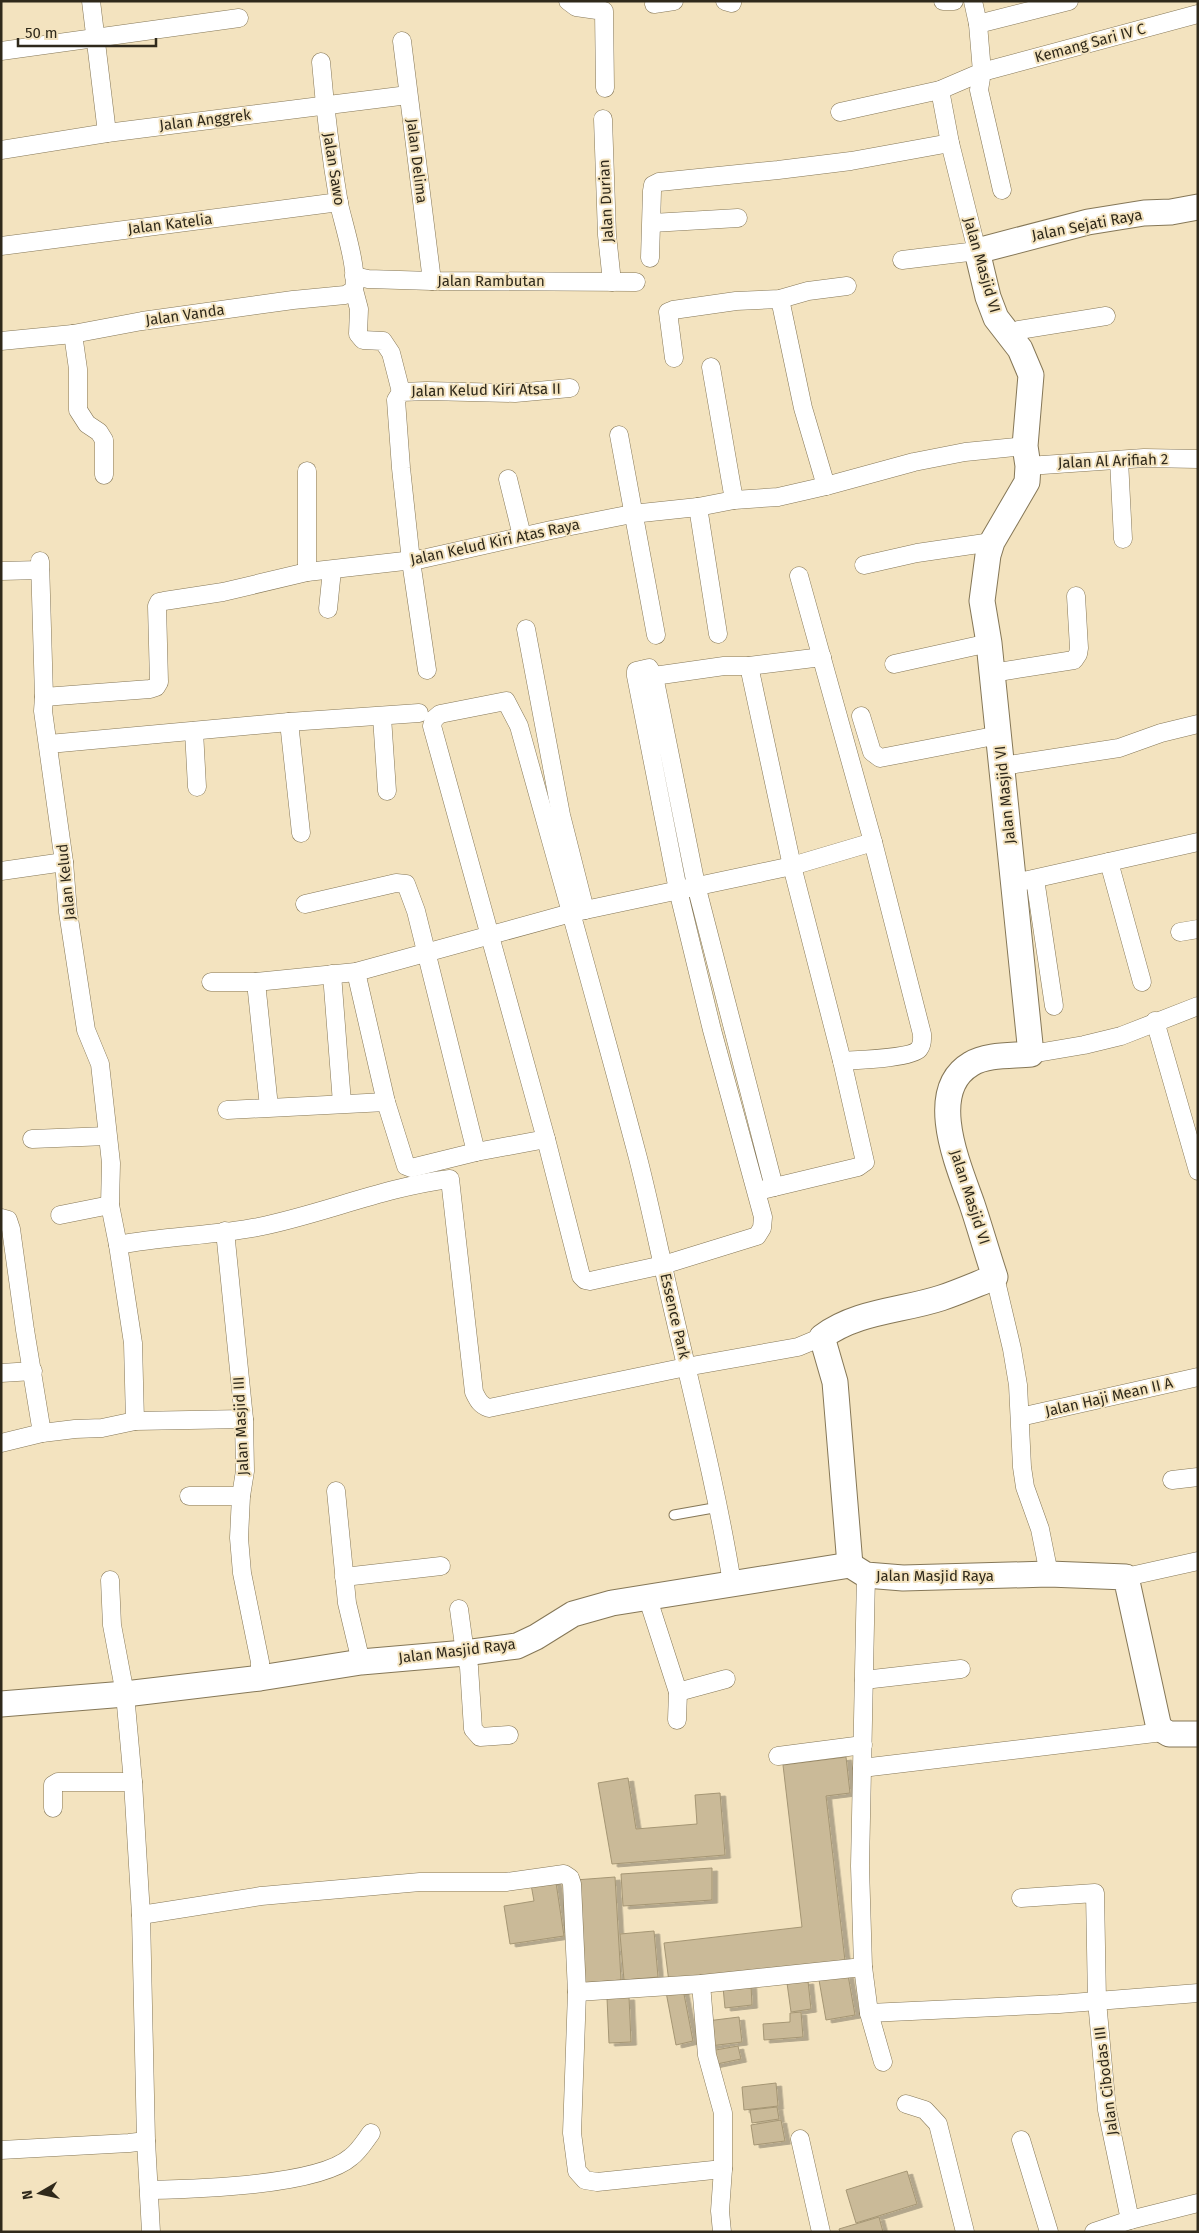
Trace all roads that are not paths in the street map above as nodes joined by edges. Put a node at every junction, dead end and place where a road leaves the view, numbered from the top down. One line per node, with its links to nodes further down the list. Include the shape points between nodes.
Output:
1 (91, 1): 12 (street)
2 (568, 1): 17 (street, via 576,7 604,11)
3 (674, 1): 8 (street)
4 (943, 1): 5 (street)
5 (954, 1)
6 (973, 1): 11 (street)
7 (1069, 1): 11 (street)
8 (654, 4)
9 (1198, 14): 16 (street, Kemang Sari IV C)
10 (239, 18): 12 (street)
11 (978, 24): 16 (street)
12 (95, 38): 14 (street); 23 (street)
13 (402, 41): 19 (street, Jalan Delima)
14 (1, 51)
15 (320, 62): 20 (street, Jalan Sawo)
16 (982, 72): 18 (street); 26 (street, via 979,90)
17 (605, 88)
18 (940, 90): 21 (street); 24 (street, Jalan Masjid VI)
19 (408, 94): 20 (street, Jalan Anggrek); 35 (street, Jalan Delima)
20 (324, 105): 23 (street, Jalan Anggrek); 27 (street, Jalan Sawo)
21 (840, 112)
22 (603, 119): 36 (street, Jalan Durian, via 607,235)
23 (107, 133): 25 (street, Jalan Anggrek)
24 (950, 143): 30 (street, via 833,163 659,182 652,191); 32 (street, Jalan Masjid VI)
25 (1, 150)
26 (1002, 190)
27 (339, 202): 31 (street, Jalan Katelia); 37 (street, Jalan Sawo)
28 (1198, 207): 32 (street, Jalan Sejati Raya, via 1088,222)
29 (738, 218): 30 (street)
30 (652, 223): 33 (street)
31 (1, 246)
32 (977, 251): 34 (street); 42 (street, Jalan Masjid VI, via 988,297 996,318)
33 (650, 258)
34 (902, 260)
35 (432, 280): 36 (street, Jalan Rambutan); 37 (street, Jalan Rambutan, via 368,279)
36 (626, 282)
37 (354, 283): 41 (street, Jalan Vanda, via 345,295 170,317); 47 (street, Jalan Kelud Kiri Atsa II, via 359,309 358,334 363,340 383,341 391,353)
38 (847, 286): 39 (street, via 808,291)
39 (780, 299): 44 (street, via 668,312); 55 (street, via 804,408)
40 (1106, 316): 42 (street, via 1019,330)
41 (73, 334): 43 (street, Jalan Vanda); 53 (street, via 78,369 78,410 104,440)
42 (1009, 335): 49 (street, Jalan Masjid VI, via 1020,349 1031,375)
43 (1, 341)
44 (674, 358)
45 (711, 368): 56 (street)
46 (570, 388): 47 (street, Jalan Kelud Kiri Atsa II, via 515,393)
47 (401, 392): 62 (street, Jalan Kelud Kiri Atsa II, via 396,400)
48 (619, 435): 58 (street)
49 (1027, 456): 51 (street, Jalan Al Arifiah 2); 55 (street, Jalan Kelud Kiri Atas Raya, via 965,452); 61 (street, Jalan Masjid VI, via 1027,482)
50 (1198, 459): 51 (street, Jalan Al Arifiah 2)
51 (1119, 460): 60 (street)
52 (307, 471): 66 (street)
53 (104, 475)
54 (508, 479): 59 (street)
55 (826, 486): 56 (street, Jalan Kelud Kiri Atas Raya, via 778,497)
56 (734, 500): 57 (street, Jalan Kelud Kiri Atas Raya)
57 (698, 507): 58 (street, Jalan Kelud Kiri Atas Raya); 71 (street)
58 (632, 514): 59 (street, Jalan Kelud Kiri Atas Raya); 72 (street)
59 (522, 536): 62 (street, Jalan Kelud Kiri Atas Raya)
60 (1123, 539)
61 (992, 542): 63 (street); 73 (street, Jalan Masjid VI)
62 (411, 560): 64 (street, Jalan Kelud Kiri Atas Raya); 77 (street, Jalan Kelud Kiri Atsa II)
63 (864, 565)
64 (332, 570): 66 (street, Jalan Kelud Kiri Atas Raya); 69 (street)
65 (1, 571): 80 (street, Jalan Kelud, via 40,566)
66 (307, 572): 80 (street, Jalan Kelud Kiri Atas Raya, via 223,592 159,602 159,682 156,687)
67 (799, 576): 74 (street)
68 (1076, 596): 78 (street, via 1079,648 1074,660)
69 (328, 609)
70 (526, 629): 103 (street)
71 (718, 634)
72 (656, 635)
73 (978, 645): 75 (street); 78 (street, Jalan Masjid VI)
74 (822, 657): 76 (street); 93 (street)
75 (894, 664)
76 (749, 666): 79 (street, via 724,666); 97 (street)
77 (427, 670)
78 (992, 673): 87 (street, Jalan Masjid VI)
79 (654, 676): 100 (street); 101 (street, via 649,668 636,673)
80 (44, 697): 88 (street, Jalan Kelud)
81 (419, 713): 83 (street)
82 (861, 716): 87 (street, via 872,752 880,758)
83 (382, 717): 84 (street); 91 (street)
84 (289, 722): 86 (street); 92 (street)
85 (1198, 724): 89 (street, via 1120,748)
86 (194, 731): 88 (street); 90 (street)
87 (999, 735): 89 (street, Jalan Masjid VI)
88 (49, 744): 95 (street, Jalan Kelud)
89 (1002, 766): 99 (street, Jalan Masjid VI)
90 (197, 787)
91 (387, 791)
92 (300, 833)
93 (874, 842): 97 (street); 117 (street, via 922,1041 916,1052)
94 (1198, 842): 96 (street)
95 (64, 862): 98 (street); 122 (street, Jalan Kelud, via 68,912 86,1030 100,1064)
96 (1109, 862): 99 (street); 112 (street)
97 (792, 866): 100 (street); 117 (street)
98 (1, 871)
99 (1025, 881): 113 (street); 116 (street, Jalan Masjid VI)
100 (696, 885): 101 (street); 127 (street)
101 (678, 890): 103 (street); 128 (street)
102 (305, 904): 107 (street, via 406,884 414,902)
103 (578, 912): 106 (street); 106 (street, via 510,706 506,701 500,701 440,714 432,726); 134 (street, Essence Park)
104 (1198, 928): 105 (street)
105 (1180, 932)
106 (490, 934): 107 (street); 124 (street)
107 (426, 954): 108 (street); 125 (street)
108 (356, 972): 109 (street); 118 (street)
109 (332, 974): 111 (street); 119 (street)
110 (211, 982): 111 (street)
111 (256, 982): 120 (street)
112 (1142, 982)
113 (1054, 1006)
114 (1198, 1006): 115 (street)
115 (1155, 1021): 116 (street, via 1121,1036); 126 (street)
116 (1031, 1054): 135 (street, Jalan Masjid VI, via 972,1063 958,1076 950,1091 950,1130 959,1171)
117 (842, 1061): 127 (street, via 865,1162 858,1167)
118 (386, 1102): 119 (street); 125 (street, via 406,1166 411,1168)
119 (342, 1103): 120 (street)
120 (269, 1107): 121 (street)
121 (227, 1110)
122 (108, 1136): 123 (street); 129 (street, via 112,1162)
123 (32, 1139)
124 (546, 1139): 125 (street); 134 (street, via 581,1276 590,1281)
125 (476, 1152)
126 (1198, 1172)
127 (774, 1188): 128 (street)
128 (755, 1192): 134 (street, via 763,1217 757,1236)
129 (110, 1205): 130 (street); 133 (street)
130 (60, 1215)
131 (1, 1218): 138 (street, via 8,1220 11,1228)
132 (225, 1232): 133 (street); 137 (street, via 316,1214 394,1188 450,1179 474,1392 484,1406 489,1408); 142 (street, Jalan Masjid III)
133 (118, 1245): 143 (street, via 133,1343)
134 (663, 1265): 137 (street, Essence Park)
135 (995, 1277): 136 (street, via 941,1298 838,1326); 141 (street, Jalan Masjid VI, via 1012,1349)
136 (822, 1338): 137 (street, via 798,1347); 155 (street, via 835,1382)
137 (686, 1367): 151 (street, Essence Park)
138 (33, 1371): 139 (street); 144 (street)
139 (1, 1373)
140 (1198, 1377): 141 (street, Jalan Haji Mean II A)
141 (1020, 1417): 156 (street, Jalan Masjid VI, via 1025,1487 1040,1529)
142 (244, 1419): 143 (street); 150 (street, Jalan Masjid III, via 245,1471)
143 (135, 1421): 144 (street)
144 (42, 1434): 145 (street)
145 (1, 1443)
146 (1198, 1477): 147 (street)
147 (1172, 1480)
148 (336, 1491): 157 (street)
149 (189, 1496): 150 (street)
150 (241, 1496): 166 (street, Jalan Masjid III, via 242,1573 260,1662)
151 (720, 1507): 152 (lane); 160 (street, Essence Park)
152 (674, 1515)
153 (1198, 1561): 158 (street)
154 (441, 1566): 157 (street)
155 (858, 1570): 156 (street, Jalan Masjid Raya, via 903,1578); 160 (street, Jalan Masjid Raya); 168 (street)
156 (1049, 1574): 158 (street, Jalan Masjid Raya)
157 (344, 1577): 164 (street)
158 (1126, 1577): 173 (street)
159 (110, 1580): 170 (street, via 112,1625)
160 (732, 1583): 161 (street, Jalan Masjid Raya)
161 (647, 1596): 163 (street, Jalan Masjid Raya, via 572,1614 517,1646); 169 (street)
162 (459, 1609): 163 (street)
163 (465, 1653): 164 (street, Jalan Masjid Raya); 175 (street, via 469,1667 473,1729 480,1737)
164 (360, 1662): 166 (street, Jalan Masjid Raya)
165 (961, 1669): 168 (street)
166 (260, 1678): 170 (street, Jalan Masjid Raya)
167 (726, 1679): 169 (street)
168 (864, 1680): 176 (street)
169 (678, 1692): 172 (street)
170 (125, 1694): 171 (street, Jalan Masjid Raya); 179 (street)
171 (1, 1704)
172 (677, 1720)
173 (1163, 1732): 174 (street); 178 (street)
174 (1198, 1734)
175 (508, 1735)
176 (863, 1745): 177 (street); 178 (street)
177 (778, 1756)
178 (862, 1768): 183 (street)
179 (133, 1782): 180 (street, via 58,1782 53,1785); 182 (street)
180 (53, 1808)
181 (1021, 1898): 187 (street, Jalan Cibodas III, via 1095,1893)
182 (141, 1915): 185 (street, via 261,1896 420,1882 506,1882 564,1874 572,1884); 193 (street)
183 (863, 1966): 184 (street); 188 (street)
184 (700, 1984): 185 (street); 196 (street, via 708,2055 723,2113)
185 (577, 1992): 196 (street, via 572,2134 577,2171 585,2180 597,2182)
186 (1198, 1993): 187 (street)
187 (1097, 2001): 188 (street); 199 (street, Jalan Cibodas III, via 1107,2110)
188 (869, 2014): 189 (street)
189 (883, 2062)
190 (906, 2104): 203 (street, via 925,2110 938,2124)
191 (371, 2134): 197 (street, via 351,2158 325,2172 222,2187)
192 (800, 2139): 202 (street)
193 (146, 2140): 195 (street); 197 (street)
194 (1021, 2140): 204 (street)
195 (1, 2150)
196 (723, 2169): 201 (street)
197 (149, 2190): 200 (street)
198 (1198, 2203): 199 (street)
199 (1130, 2220): 205 (street)
200 (151, 2232)
201 (722, 2232)
202 (821, 2232)
203 (965, 2232)
204 (1049, 2232)
205 (1094, 2232)

